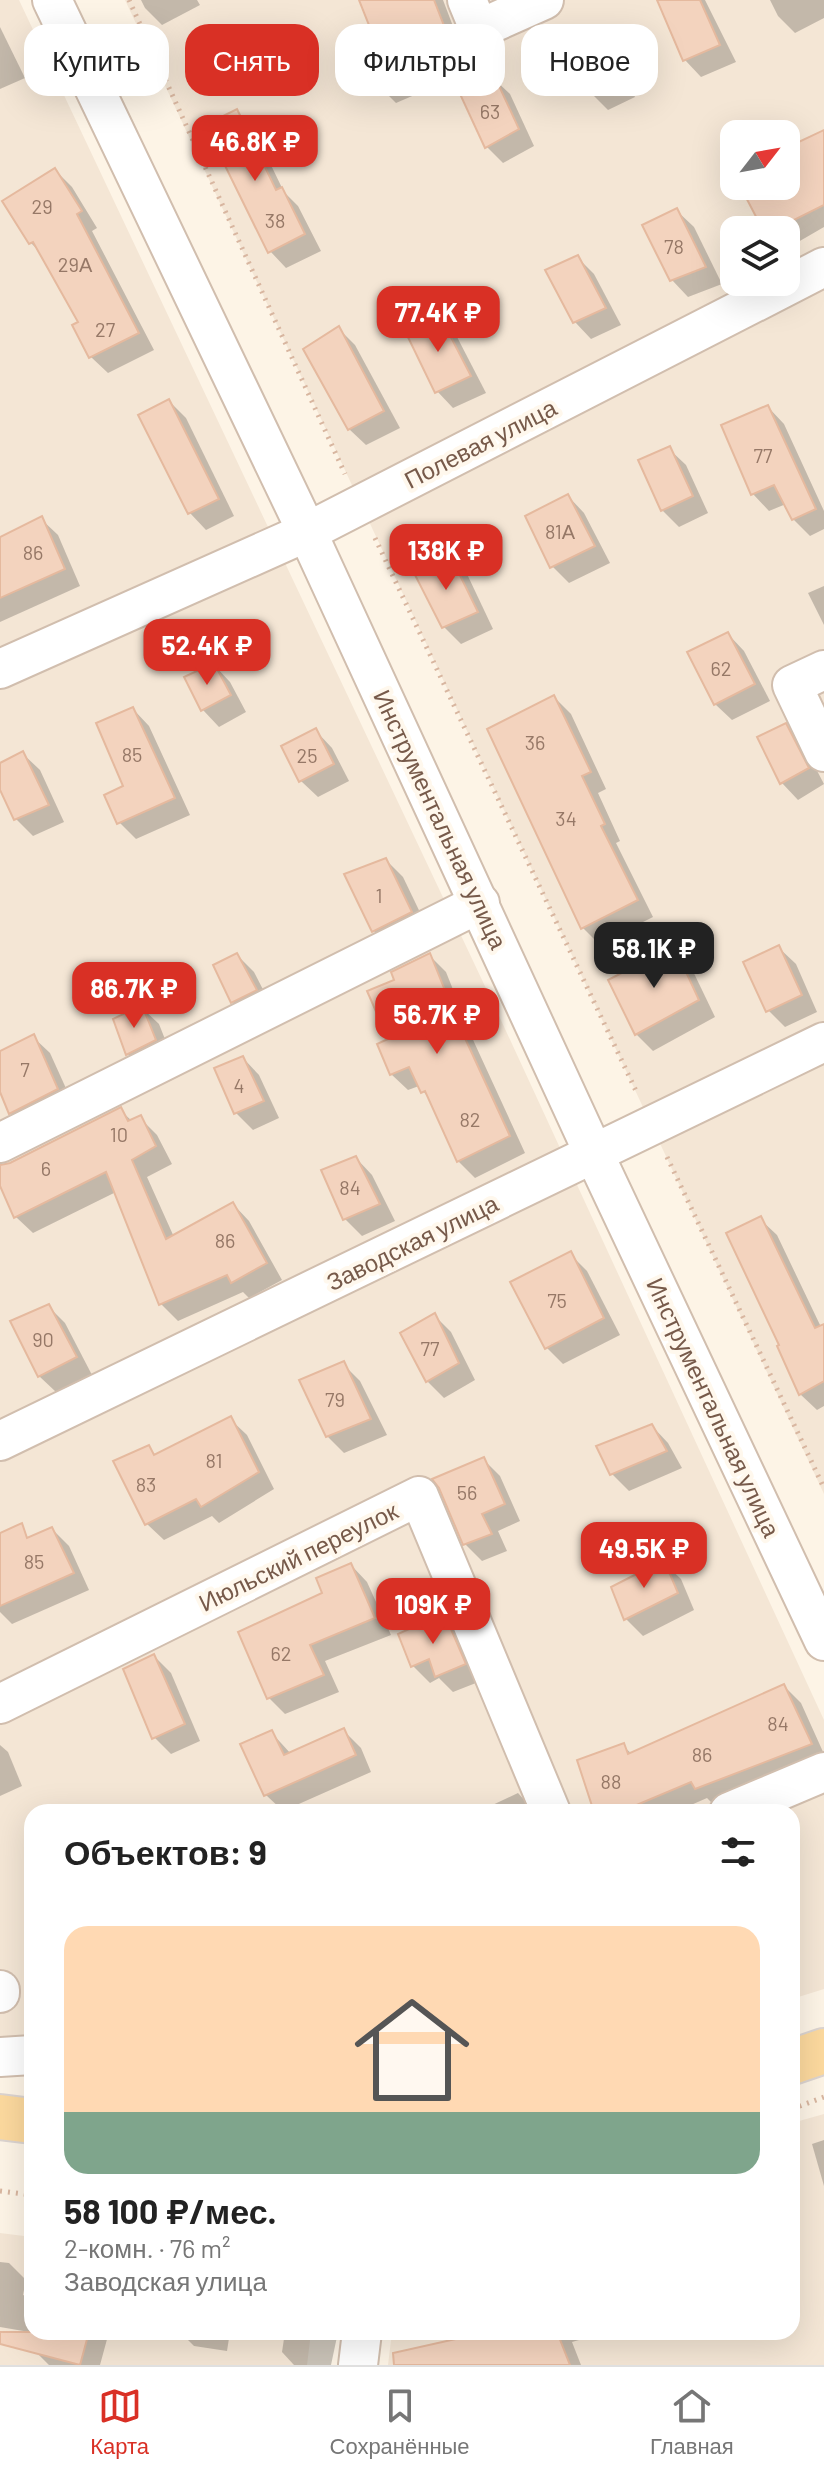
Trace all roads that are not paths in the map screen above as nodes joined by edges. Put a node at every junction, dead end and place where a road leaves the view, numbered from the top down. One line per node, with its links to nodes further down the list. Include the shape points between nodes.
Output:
1 (52, 0): 5 (street, Инструментальная улица)
2 (467, 0): 3 (street, via 479,29)
3 (544, 0)
4 (824, 267): 5 (street, Полевая улица)
5 (307, 532): 6 (street, Полевая улица); 9 (street, Инструментальная улица)
6 (0, 669)
7 (824, 670): 8 (street, via 792,685)
8 (824, 752)
9 (480, 903): 11 (street); 12 (street, Инструментальная улица)
10 (824, 1042): 12 (street, Заводская улица)
11 (0, 1143)
12 (594, 1154): 13 (street, Заводская улица); 14 (street, Инструментальная улица)
13 (0, 1441)
14 (824, 1641)
15 (0, 1704): 17 (street, Июльский переулок, via 419,1496)
16 (824, 1772): 18 (street)
17 (548, 1804)
18 (748, 1804)
19 (824, 2051): 22 (main road)
20 (24, 2056): 21 (street)
21 (0, 2057)
22 (800, 2059)
23 (0, 2117): 24 (main road)
24 (24, 2120)
25 (361, 2340): 26 (street)
26 (358, 2365)

